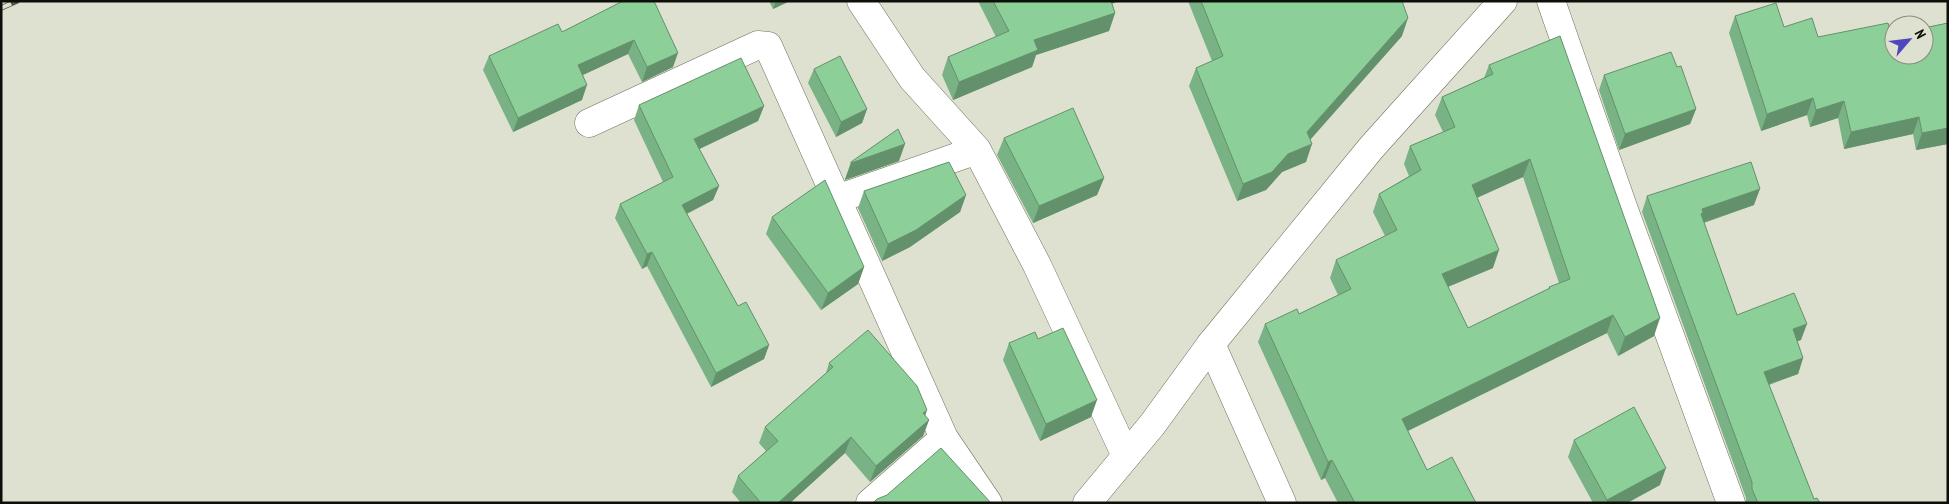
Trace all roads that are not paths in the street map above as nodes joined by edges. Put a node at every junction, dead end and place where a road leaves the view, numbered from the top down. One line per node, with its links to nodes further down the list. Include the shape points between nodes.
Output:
1 (861, 1): 5 (street, via 912,78)
2 (1503, 1): 7 (street, via 1371,148)
3 (1552, 1): 14 (street)
4 (589, 122): 6 (street, via 758,45 768,46)
5 (977, 150): 6 (street); 9 (street, via 1038,265)
6 (837, 199): 8 (street)
7 (1211, 344): 9 (street); 13 (street)
8 (944, 438): 10 (street); 11 (street)
9 (1126, 456): 12 (street)
10 (870, 503)
11 (988, 503)
12 (1087, 503)
13 (1282, 503)
14 (1731, 503)

